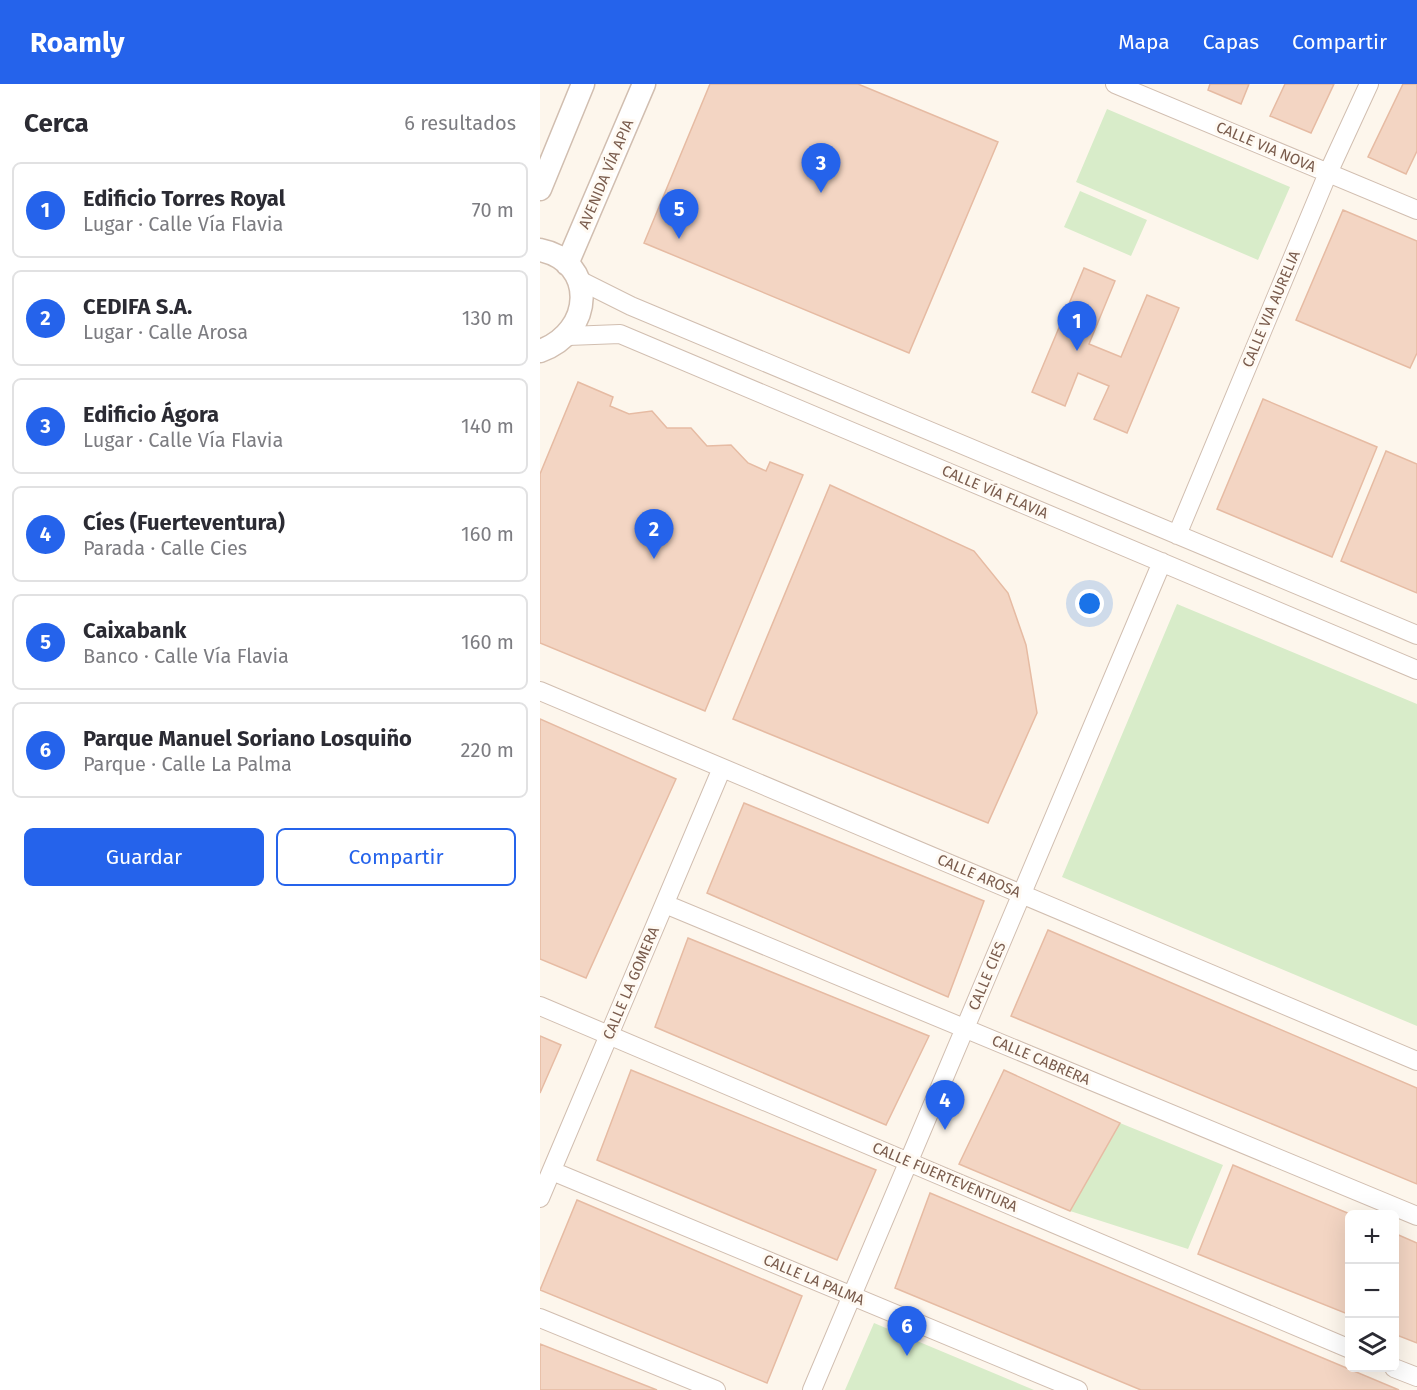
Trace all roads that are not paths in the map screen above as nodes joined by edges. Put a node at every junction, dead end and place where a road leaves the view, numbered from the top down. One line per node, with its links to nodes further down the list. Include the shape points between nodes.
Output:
1 (583, 84): 6 (street)
2 (644, 84): 9 (street, AVENIDA VÍA APIA)
3 (1115, 84): 5 (street, CALLE VIA NOVA)
4 (1369, 84): 5 (street, CALLE VIA AURELIA)
5 (1328, 173): 7 (street, CALLE VIA NOVA); 12 (street, CALLE VIA AURELIA)
6 (540, 189)
7 (1417, 210)
8 (540, 250): 9 (street, via 556,255)
9 (572, 271): 10 (street, via 582,294 577,323); 12 (street, CALLE VÍA FLAVIA, via 631,306)
10 (568, 336): 11 (street); 13 (street, CALLE VÍA FLAVIA, via 620,334)
11 (540, 351)
12 (1177, 535): 14 (street, CALLE VÍA FLAVIA)
13 (1162, 562): 15 (street, CALLE VÍA FLAVIA); 18 (street, CALLE CIES)
14 (1417, 635)
15 (1417, 670)
16 (540, 691): 17 (street, CALLE AROSA)
17 (722, 768): 18 (street, CALLE AROSA); 19 (street, CALLE LA GOMERA)
18 (1022, 894): 21 (street, CALLE CIES); 23 (street, CALLE AROSA)
19 (665, 904): 21 (street, CALLE CABRERA); 22 (street, CALLE LA GOMERA)
20 (540, 1006): 22 (street, CALLE FUERTEVENTURA)
21 (965, 1028): 24 (street, CALLE CIES); 27 (street, CALLE CABRERA)
22 (609, 1035): 24 (street, CALLE FUERTEVENTURA); 25 (street, CALLE LA GOMERA)
23 (1417, 1061)
24 (909, 1162): 28 (street, CALLE CIES); 30 (street, CALLE FUERTEVENTURA)
25 (552, 1171): 26 (street, CALLE LA GOMERA); 28 (street, CALLE LA PALMA)
26 (540, 1198)
27 (1417, 1216)
28 (852, 1296): 34 (street, CALLE CIES); 35 (street, CALLE LA PALMA)
29 (540, 1318): 33 (street)
30 (1345, 1346)
31 (1399, 1370): 32 (street)
32 (1417, 1377)
33 (716, 1390)
34 (812, 1390)
35 (1078, 1390)

